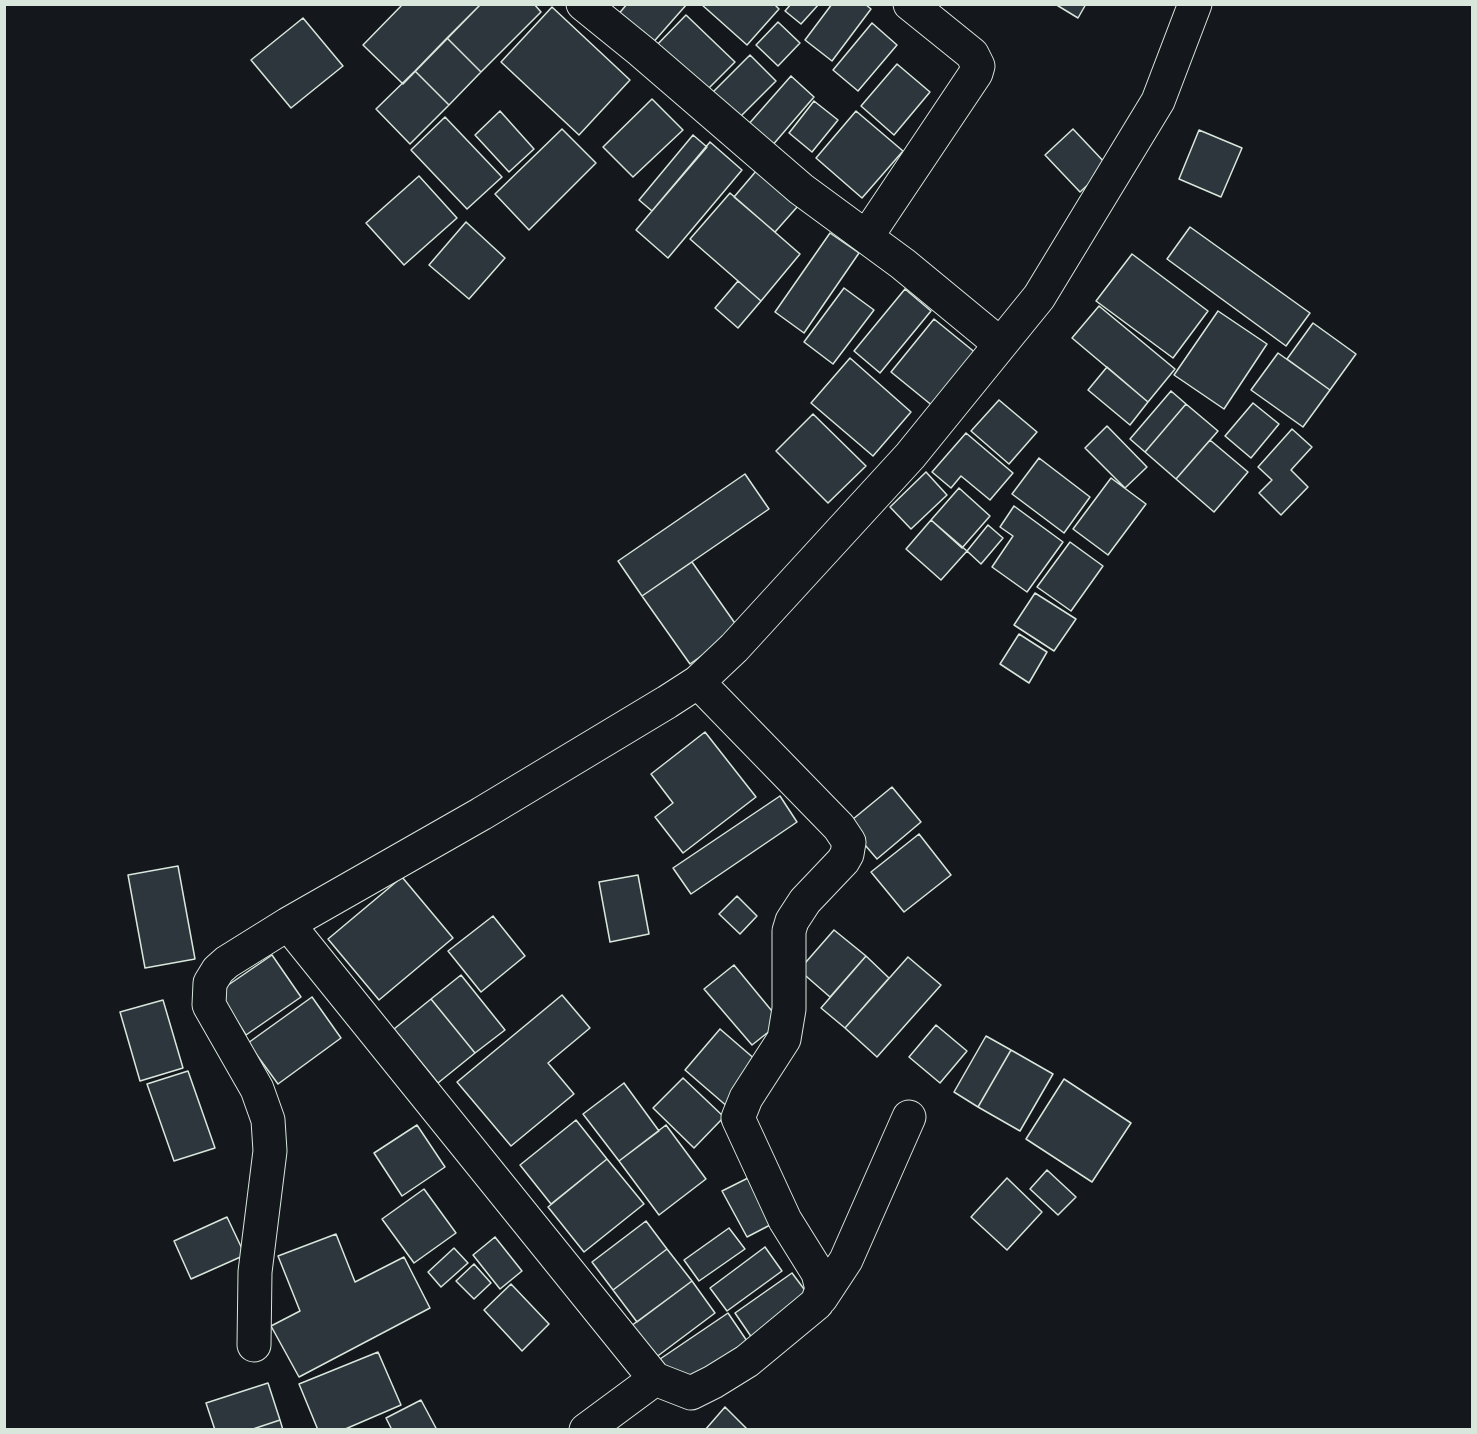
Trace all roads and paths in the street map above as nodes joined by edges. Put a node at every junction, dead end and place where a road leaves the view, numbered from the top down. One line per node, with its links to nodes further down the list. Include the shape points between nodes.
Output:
1 (583, 4): 4 (street, via 801,189)
2 (910, 4): 4 (street, via 972,54 978,66)
3 (1195, 4): 5 (street, via 1158,101 1039,297)
4 (867, 236): 5 (street)
5 (1000, 344): 6 (street, via 910,456 774,606)
6 (698, 682): 7 (street, via 481,814); 9 (street, via 840,827 849,842 843,861 805,901 792,921 784,1039 746,1098 738,1118 785,1220 818,1274 822,1283)
7 (288, 924): 10 (street, via 227,962 210,983 209,1005 257,1089 268,1120 270,1150 255,1272); 11 (street)
8 (909, 1117): 9 (street, via 846,1260)
9 (820, 1298): 11 (street, via 747,1362 691,1393)
10 (254, 1345)
11 (655, 1379): 12 (street)
12 (586, 1430)

